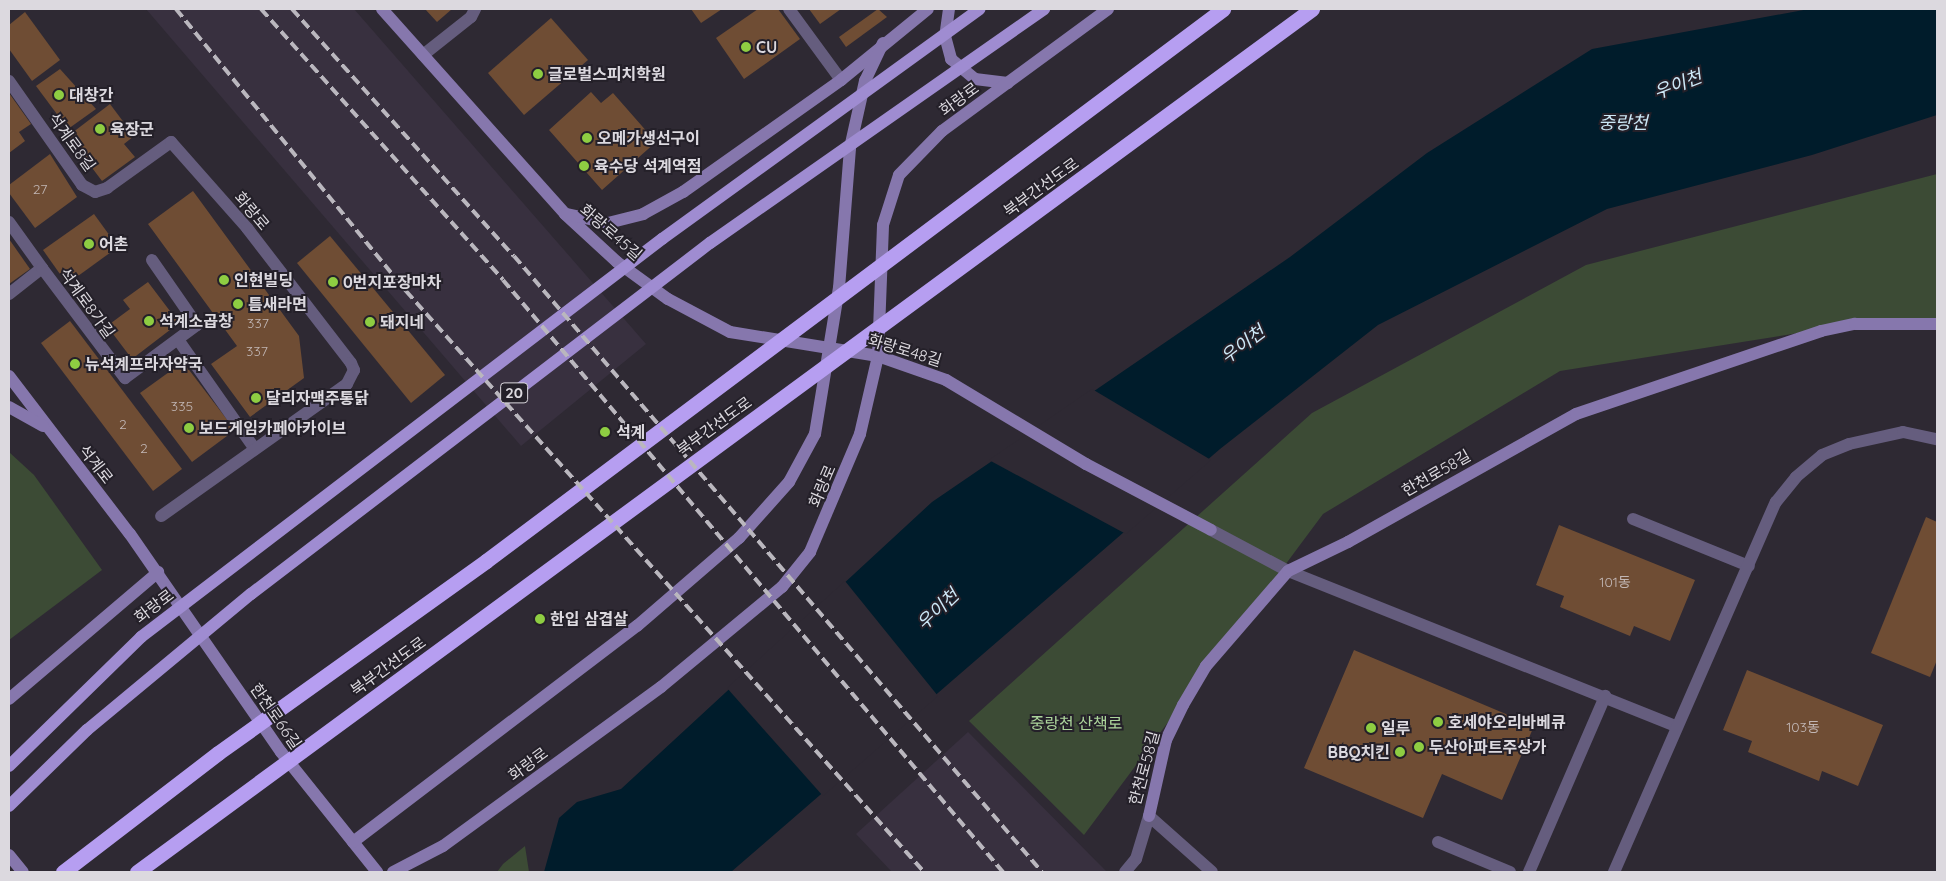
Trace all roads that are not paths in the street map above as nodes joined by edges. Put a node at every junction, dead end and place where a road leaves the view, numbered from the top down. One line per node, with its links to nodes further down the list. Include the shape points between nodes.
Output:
1 (382, 9): 12 (street, 화랑로45길)
2 (475, 9): 12 (street, via 471,17)
3 (789, 9): 13 (street)
4 (928, 9): 11 (street, 화랑로)
5 (949, 9): 15 (street, via 945,36 951,59 975,79)
6 (980, 9): 39 (main road, 화랑로 / 20, via 662,239 141,637)
7 (1044, 9): 40 (main road, 화랑로 / 20, via 710,243 259,588 87,730)
8 (1108, 9): 15 (street, 화랑로)
9 (1223, 9): 46 (highway, 북부간선도로, via 486,561 218,753)
10 (1312, 9): 47 (highway, 북부간선도로)
11 (883, 43): 13 (street); 24 (street, 화랑로, via 865,81 850,148)
12 (423, 55): 17 (street, 화랑로45길)
13 (841, 80): 17 (street, via 683,192 643,214 608,223)
14 (9, 81): 16 (street, 석계로8길, via 82,185 95,192 107,188)
15 (1008, 83): 25 (street, 화랑로, via 942,131 899,175 883,225)
16 (171, 142): 30 (street, 화랑로, via 247,228 354,370 347,384)
17 (565, 214): 24 (street, 화랑로45길, via 618,262 668,299 730,332)
18 (9, 222): 20 (street, 석계로8가길)
19 (152, 260): 23 (street, via 196,322 193,331)
20 (42, 268): 21 (street, 석계로8가길); 23 (street, 석계로8가길, via 125,378)
21 (9, 294)
22 (1937, 324): 34 (street, 한천로58길, via 1855,324 1821,330 1576,414 1348,542)
23 (179, 341): 30 (street)
24 (831, 347): 25 (street, 화랑로48길); 42 (street, 화랑로, via 815,434 789,482 739,538 637,626)
25 (878, 356): 34 (street, 화랑로48길, via 946,380 1086,464); 49 (street, 화랑로, via 860,434 838,494 810,552 782,587 645,699 443,846)
26 (9, 376): 28 (street, 석계로)
27 (9, 407): 28 (street)
28 (48, 429): 35 (street, 석계로)
29 (1937, 439): 33 (street, via 1903,432 1849,444 1822,455 1796,477 1776,502)
30 (255, 448): 31 (street, 화랑로)
31 (161, 516)
32 (1633, 519): 33 (street)
33 (1749, 566): 38 (street)
34 (1288, 570): 36 (street); 41 (street, 한천로58길, via 1206,666 1183,704 1166,740)
35 (158, 572): 37 (street, 화랑로); 42 (street, 한천로66길, via 281,752)
36 (1605, 696): 38 (street); 53 (street)
37 (9, 699)
38 (1676, 726): 54 (street)
39 (9, 766)
40 (9, 806)
41 (1149, 816): 50 (street, 한천로58길, via 1136,859); 51 (street)
42 (353, 842): 48 (street, 한천로66길)
43 (1438, 842): 52 (street)
44 (9, 855): 45 (street)
45 (24, 872)
46 (63, 872)
47 (137, 872)
48 (377, 872)
49 (393, 872)
50 (1125, 872)
51 (1212, 872)
52 (1510, 872)
53 (1528, 872)
54 (1614, 872)

